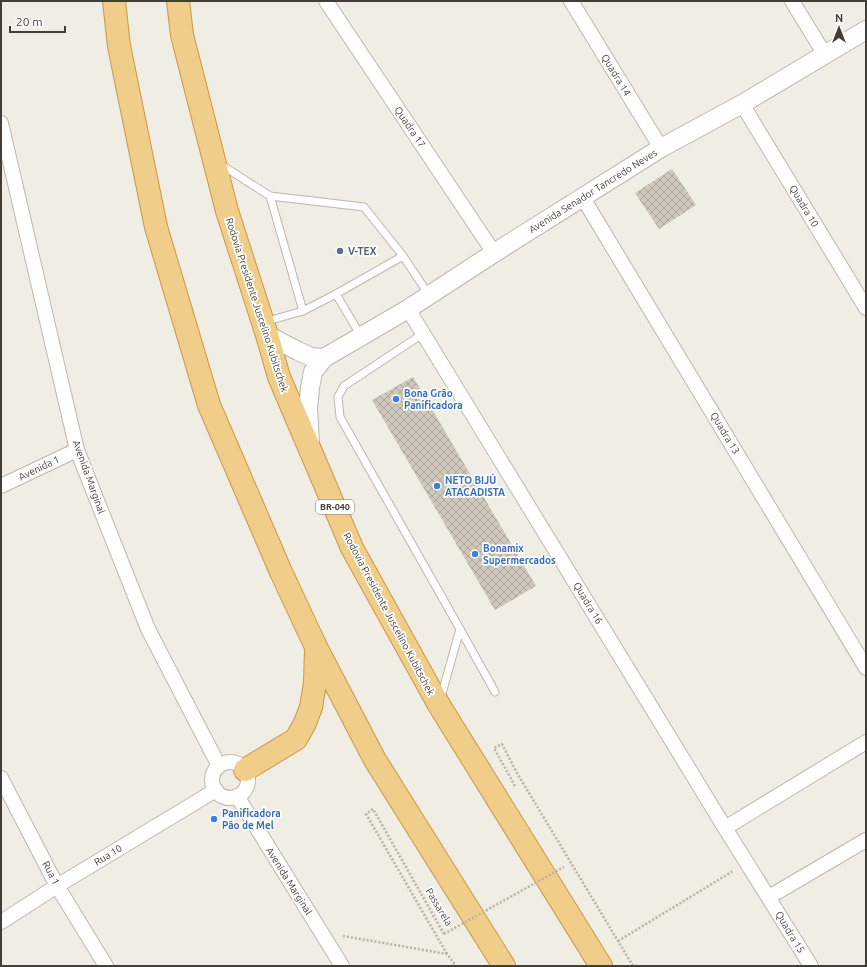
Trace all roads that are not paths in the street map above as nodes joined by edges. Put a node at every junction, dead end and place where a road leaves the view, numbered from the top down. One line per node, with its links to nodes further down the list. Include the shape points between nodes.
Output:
1 (114, 1): 29 (highway, via 119,46 156,227 210,405)
2 (178, 1): 11 (highway, Rodovia Presidente Juscelino Kubitschek / BR-040, via 182,35)
3 (326, 1): 14 (street, Quadra 17)
4 (571, 1): 10 (street, Quadra 14)
5 (792, 1): 7 (street)
6 (866, 30): 7 (street, Avenida Senador Tancredo Neves)
7 (825, 55): 8 (street, Avenida Senador Tancredo Neves)
8 (742, 104): 10 (street, Avenida Senador Tancredo Neves); 18 (street, Quadra 10)
9 (1, 123): 25 (street, Avenida Marginal)
10 (661, 148): 13 (street, Avenida Senador Tancredo Neves)
11 (214, 161): 12 (lane); 21 (highway, Rodovia Presidente Juscelino Kubitschek / BR-040, via 226,211)
12 (270, 196): 15 (lane, via 364,207); 20 (lane)
13 (583, 198): 14 (street, Avenida Senador Tancredo Neves); 30 (street, Quadra 13)
14 (494, 253): 17 (street, Avenida Senador Tancredo Neves)
15 (402, 256): 16 (lane); 17 (lane)
16 (336, 294): 20 (lane); 23 (lane)
17 (429, 295): 19 (street, Avenida Senador Tancredo Neves)
18 (866, 308)
19 (408, 309): 22 (street, Quadra 16); 23 (street, Avenida Senador Tancredo Neves)
20 (303, 311): 21 (lane)
21 (265, 329): 24 (street, via 298,351 311,357); 26 (highway, Rodovia Presidente Juscelino Kubitschek / BR-040, via 279,378)
22 (424, 333): 28 (lane, via 344,386 338,397 340,417); 39 (street, Quadra 16)
23 (361, 336): 24 (street, Avenida Senador Tancredo Neves)
24 (324, 358): 26 (street, via 313,372 310,388)
25 (77, 450): 27 (street, Avenida 1); 34 (street, Avenida Marginal, via 148,629)
26 (310, 450): 32 (highway, Rodovia Presidente Juscelino Kubitschek / BR-040, via 352,548)
27 (1, 486)
28 (460, 629): 31 (lane); 32 (lane)
29 (316, 647): 35 (highway, via 311,707 299,734); 46 (highway, via 375,760)
30 (866, 668)
31 (495, 692)
32 (439, 705): 47 (highway, Rodovia Presidente Juscelino Kubitschek / BR-040)
33 (866, 742): 39 (street)
34 (219, 766): 35 (street, via 229,762 236,763); 37 (street, via 212,780)
35 (245, 770): 38 (street, via 248,782)
36 (1, 778): 41 (street, Rua 1)
37 (216, 790): 38 (street, via 225,796); 41 (street, Rua 10)
38 (237, 796): 45 (street, Avenida Marginal)
39 (725, 828): 42 (street, Quadra 16)
40 (866, 840): 42 (street)
41 (57, 886): 43 (street, Rua 10); 44 (street, Rua 1)
42 (769, 897): 48 (street, Quadra 15)
43 (1, 922)
44 (106, 966)
45 (342, 966)
46 (504, 966)
47 (601, 966)
48 (811, 966)

